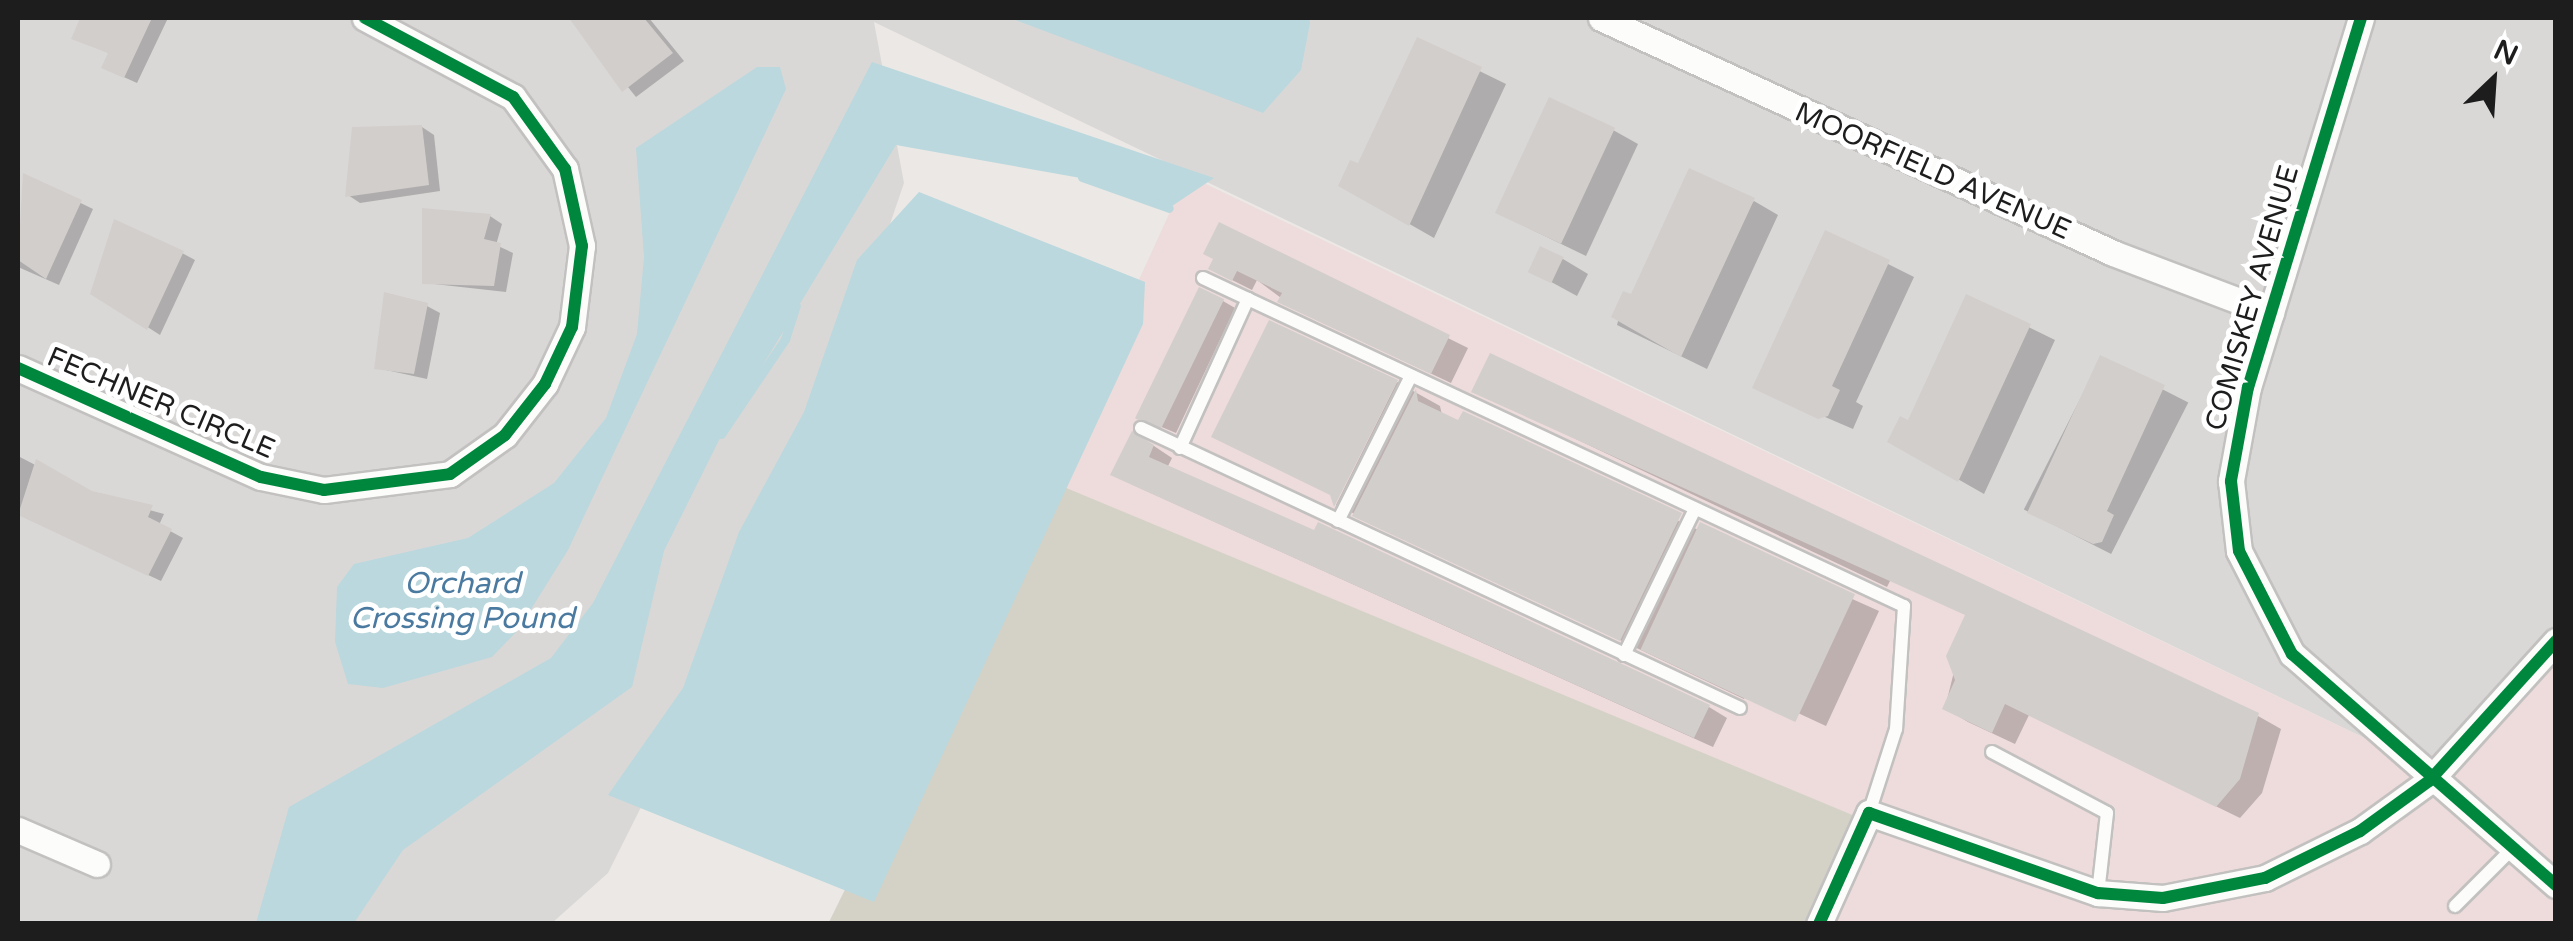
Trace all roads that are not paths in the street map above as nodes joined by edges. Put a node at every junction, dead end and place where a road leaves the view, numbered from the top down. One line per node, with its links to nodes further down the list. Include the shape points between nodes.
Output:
1 (364, 18): 7 (street, FECHNER CIRCLE, via 513,96 565,169 582,246 572,327 545,384 505,435 450,474 324,490 261,477)
2 (1601, 18): 6 (street, MOORFIELD AVENUE, via 2113,253)
3 (2361, 18): 6 (street, COMISKEY AVENUE)
4 (1203, 278): 5 (lane)
5 (1248, 300): 8 (lane); 10 (lane)
6 (2271, 313): 17 (street, COMISKEY AVENUE, via 2231,481 2247,576 2292,654)
7 (18, 368)
8 (1411, 376): 11 (lane); 12 (lane)
9 (1141, 428): 10 (lane)
10 (1180, 448): 12 (lane)
11 (1695, 509): 14 (lane); 18 (lane, via 1904,606 1896,729)
12 (1338, 521): 14 (lane)
13 (2556, 641): 17 (street)
14 (1624, 654): 15 (lane)
15 (1740, 708)
16 (1992, 752): 23 (lane, via 2107,813)
17 (2429, 781): 20 (street, COMISKEY AVENUE); 23 (street, via 2360,831 2265,878 2198,895)
18 (1869, 813): 23 (street); 25 (street)
19 (18, 830): 21 (street)
20 (2512, 849): 22 (street, COMISKEY AVENUE); 24 (lane)
21 (97, 864)
22 (2556, 885)
23 (2098, 893)
24 (2456, 906)
25 (1820, 924)

